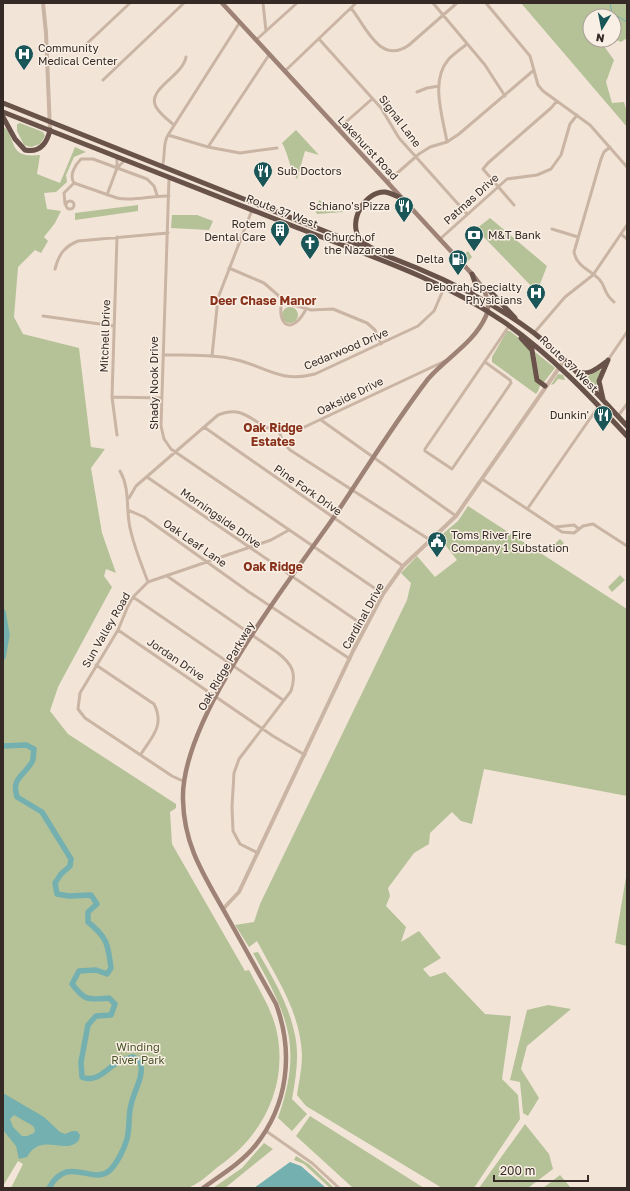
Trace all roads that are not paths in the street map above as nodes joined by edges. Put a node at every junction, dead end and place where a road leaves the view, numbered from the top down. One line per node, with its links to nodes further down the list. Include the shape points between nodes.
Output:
1 (43, 3): 33 (street)
2 (130, 3): 18 (street)
3 (184, 3): 23 (street)
4 (222, 3): 13 (main road, Lakehurst Road)
5 (263, 3): 14 (street)
6 (297, 3): 14 (street)
7 (356, 3): 11 (street)
8 (433, 3): 12 (street)
9 (457, 3): 12 (street)
10 (486, 3): 21 (street, via 530,56)
11 (350, 8): 12 (street, via 379,45 392,51 404,49); 15 (street)
12 (443, 15): 17 (street)
13 (240, 22): 16 (main road, Lakehurst Road); 34 (street)
14 (266, 31): 16 (street)
15 (319, 39): 22 (street); 27 (street, Signal Lane)
16 (256, 40): 19 (main road, Lakehurst Road)
17 (467, 44): 24 (street, via 448,61 441,73); 26 (street, via 485,65)
18 (78, 52)
19 (269, 55): 22 (main road, Lakehurst Road); 39 (street)
20 (186, 57): 34 (street, via 183,67 155,97 156,107)
21 (534, 70): 26 (street); 28 (street, via 543,91)
22 (285, 71): 35 (main road, Lakehurst Road)
23 (103, 80)
24 (439, 86): 25 (street); 38 (street)
25 (418, 92)
26 (505, 96): 38 (street, via 463,132)
27 (372, 99): 35 (street); 43 (street, Signal Lane, via 381,108 399,138)
28 (557, 101): 31 (street); 51 (street, via 485,165 484,171)
29 (3, 103): 33 (highway, Route 37 West)
30 (3, 112): 36 (highway, Route 37 West)
31 (576, 115): 40 (street, via 596,130); 51 (street, Patmas Drive, via 570,124 561,155 551,169 537,176 506,179)
32 (3, 117): 36 (highway, via 25,150 36,151 42,147)
33 (50, 122): 36 (street); 46 (highway, Route 37 West)
34 (174, 125): 37 (street)
35 (338, 129): 49 (main road, Lakehurst Road)
36 (50, 130): 42 (highway, Route 37 West)
37 (168, 135): 39 (street); 46 (street, via 164,145)
38 (447, 142): 43 (street, via 430,147)
39 (208, 146): 41 (street, via 240,153)
40 (610, 147): 45 (street); 65 (street, via 601,159)
41 (277, 148)
42 (117, 157): 44 (highway, Route 37 West); 47 (street)
43 (416, 157): 49 (street); 59 (street, Signal Lane)
44 (126, 160): 47 (street); 48 (highway, Route 37 West)
45 (627, 166)
46 (162, 167): 68 (highway, Route 37 West)
47 (117, 168): 50 (street, via 94,158 83,158 73,171); 52 (street); 53 (street, via 150,181)
48 (169, 178): 54 (street, Shady Nook Drive); 58 (highway, Route 37 West)
49 (387, 182): 55 (main road, Lakehurst Road)
50 (74, 183): 52 (street); 56 (street, via 64,193)
51 (497, 186): 57 (street); 59 (street, Patmas Drive)
52 (107, 195): 53 (street, via 123,200)
53 (157, 195): 54 (street)
54 (169, 196): 62 (street, Shady Nook Drive)
55 (403, 199): 67 (main road, Lakehurst Road); 68 (highway, via 386,192 376,194 358,213 356,225 360,239)
56 (65, 204)
57 (514, 205)
58 (252, 210): 69 (street); 74 (highway, Route 37 West)
59 (467, 214): 67 (street, Patmas Drive)
60 (627, 225): 63 (street)
61 (552, 229): 65 (street)
62 (168, 233): 64 (street); 88 (street, Shady Nook Drive)
63 (621, 234): 66 (street); 72 (street)
64 (117, 237): 70 (street, via 78,241 72,244 61,253); 83 (street, Mitchell Drive)
65 (578, 237): 72 (street, via 574,250 576,259 580,266)
66 (627, 238)
67 (440, 239): 71 (main road, Lakehurst Road)
68 (383, 255): 75 (highway, Route 37 West)
69 (230, 268): 76 (street, via 264,283); 89 (street, via 216,307)
70 (55, 269)
71 (472, 274): 73 (main road, Lakehurst Road); 75 (highway, via 476,290)
72 (593, 275): 77 (street, via 601,281 607,296); 86 (street, via 565,297)
73 (481, 286): 78 (main road, Lakehurst Road); 82 (highway, via 488,289)
74 (444, 288): 80 (highway, Route 37 West); 87 (street, Cedarwood Drive, via 434,311 424,321)
75 (461, 288): 78 (highway, Route 37 West)
76 (282, 300): 79 (street); 79 (street, via 280,315 287,324 297,323)
77 (614, 302)
78 (488, 303): 80 (main road, Lakehurst Road); 82 (highway, Route 37 West)
79 (306, 309): 87 (street, via 333,309 367,323 375,330)
80 (487, 311): 84 (highway, Route 37 West); 90 (main road, Oak Ridge Parkway, via 485,318 469,339)
81 (43, 316): 83 (street)
82 (520, 323): 86 (highway, Route 37 West)
83 (114, 326): 97 (street, Mitchell Drive)
84 (510, 326): 93 (street); 94 (highway, Route 37 West); 96 (highway, via 532,348 537,380)
85 (627, 332): 91 (street)
86 (534, 334): 92 (highway, Route 37 West)
87 (381, 344): 89 (street, Cedarwood Drive, via 315,374 299,377 272,374 238,360)
88 (163, 355): 89 (street, Cedarwood Drive); 98 (street, Shady Nook Drive)
89 (212, 356)
90 (446, 360): 103 (street, Oakside Drive); 110 (main road, Oak Ridge Parkway, via 428,380)
91 (608, 360): 95 (highway, via 584,374); 99 (highway, via 599,381)
92 (564, 361): 94 (street, Cardinal Drive); 95 (highway, Route 37 West)
93 (485, 362): 93 (street, via 511,382 452,469 424,450)
94 (559, 366): 96 (street, Cardinal Drive); 101 (highway, Route 37 West)
95 (572, 368): 99 (highway, Route 37 West)
96 (545, 386): 113 (street, Cardinal Drive)
97 (112, 397): 98 (street); 107 (street, Mitchell Drive)
98 (162, 398): 109 (street, Shady Nook Drive, via 162,432)
99 (604, 402): 102 (highway, Route 37 West)
100 (627, 404): 102 (street)
101 (598, 407): 108 (highway, Route 37 West); 116 (street)
102 (618, 416): 104 (highway, Route 37 West)
103 (322, 420): 106 (street, Oakside Drive, via 296,431); 110 (street)
104 (627, 426)
105 (204, 427): 106 (street, Oakside Drive, via 218,415 233,411 245,414 262,425); 109 (street, Oakside Drive); 119 (street, Pine Fork Drive)
106 (279, 431): 114 (street, via 290,450)
107 (118, 435)
108 (627, 436)
109 (176, 452): 112 (street, Oakside Drive); 122 (street, Shady Nook Drive)
110 (374, 457): 114 (main road, Oak Ridge Parkway); 118 (street)
111 (120, 471): 115 (street)
112 (147, 477): 115 (street, Oakside Drive, via 136,486); 126 (street, Morningside Drive)
113 (482, 479): 116 (street); 118 (street, Cardinal Drive)
114 (352, 490): 119 (main road, Oak Ridge Parkway); 123 (street)
115 (129, 498): 117 (street)
116 (528, 508): 120 (street)
117 (128, 510): 127 (street, Oak Leaf Lane, via 144,517); 131 (street, via 130,531)
118 (456, 516): 123 (street, Cardinal Drive)
119 (333, 518): 124 (main road, Oak Ridge Parkway); 128 (street, Pine Fork Drive)
120 (555, 527): 121 (street, via 574,525); 121 (street, via 568,534)
121 (579, 529): 125 (street, via 587,524 593,524)
122 (289, 530): 124 (street, Shady Nook Drive); 126 (street, Sun Valley Road)
123 (430, 540): 128 (street, Cardinal Drive)
124 (313, 546): 130 (main road, Oak Ridge Parkway); 132 (street, Shady Nook Drive)
125 (627, 546)
126 (248, 548): 127 (street, Sun Valley Road); 130 (street, Morningside Drive)
127 (206, 562): 129 (street, Sun Valley Road); 134 (street, Oak Leaf Lane)
128 (403, 566): 132 (street, Cardinal Drive)
129 (167, 576): 131 (street, Sun Valley Road); 137 (street)
130 (291, 577): 134 (main road, Oak Ridge Parkway); 135 (street, Morningside Drive)
131 (148, 582): 133 (street, Sun Valley Road)
132 (382, 594): 135 (street, Cardinal Drive)
133 (133, 597): 136 (street, Sun Valley Road); 140 (street)
134 (272, 607): 137 (main road, Oak Ridge Parkway); 138 (street, Oak Leaf Lane)
135 (366, 627): 138 (street, Cardinal Drive)
136 (118, 630): 139 (street, Sun Valley Road); 141 (street, Jordan Drive)
137 (253, 635): 140 (main road, Oak Ridge Parkway); 142 (street, via 278,653 293,668 294,682 291,691)
138 (350, 658): 145 (street, Cardinal Drive)
139 (96, 666): 144 (street, via 154,704 158,713 158,723); 144 (street, Sun Valley Road, via 80,693 77,704 79,713)
140 (234, 666): 141 (main road, Oak Ridge Parkway); 142 (street)
141 (216, 697): 143 (street, Jordan Drive); 146 (main road, Oak Ridge Parkway, via 191,752)
142 (283, 700): 143 (street)
143 (262, 728): 145 (street, Jordan Drive); 147 (street, via 239,759 234,773 232,794 233,831 246,848)
144 (141, 754): 146 (street, Sun Valley Road)
145 (305, 755): 147 (street, Cardinal Drive)
146 (183, 781): 148 (main road, Oak Ridge Parkway, via 187,837 201,872)
147 (258, 853): 148 (street, Cardinal Drive, via 239,892)
148 (223, 909): 149 (main road, Oak Ridge Parkway, via 276,1004 286,1038 287,1055 282,1094)
149 (266, 1131): 150 (main road, Oak Ridge Parkway, via 234,1166); 151 (street, via 312,1163)
150 (203, 1188)
151 (339, 1188)

